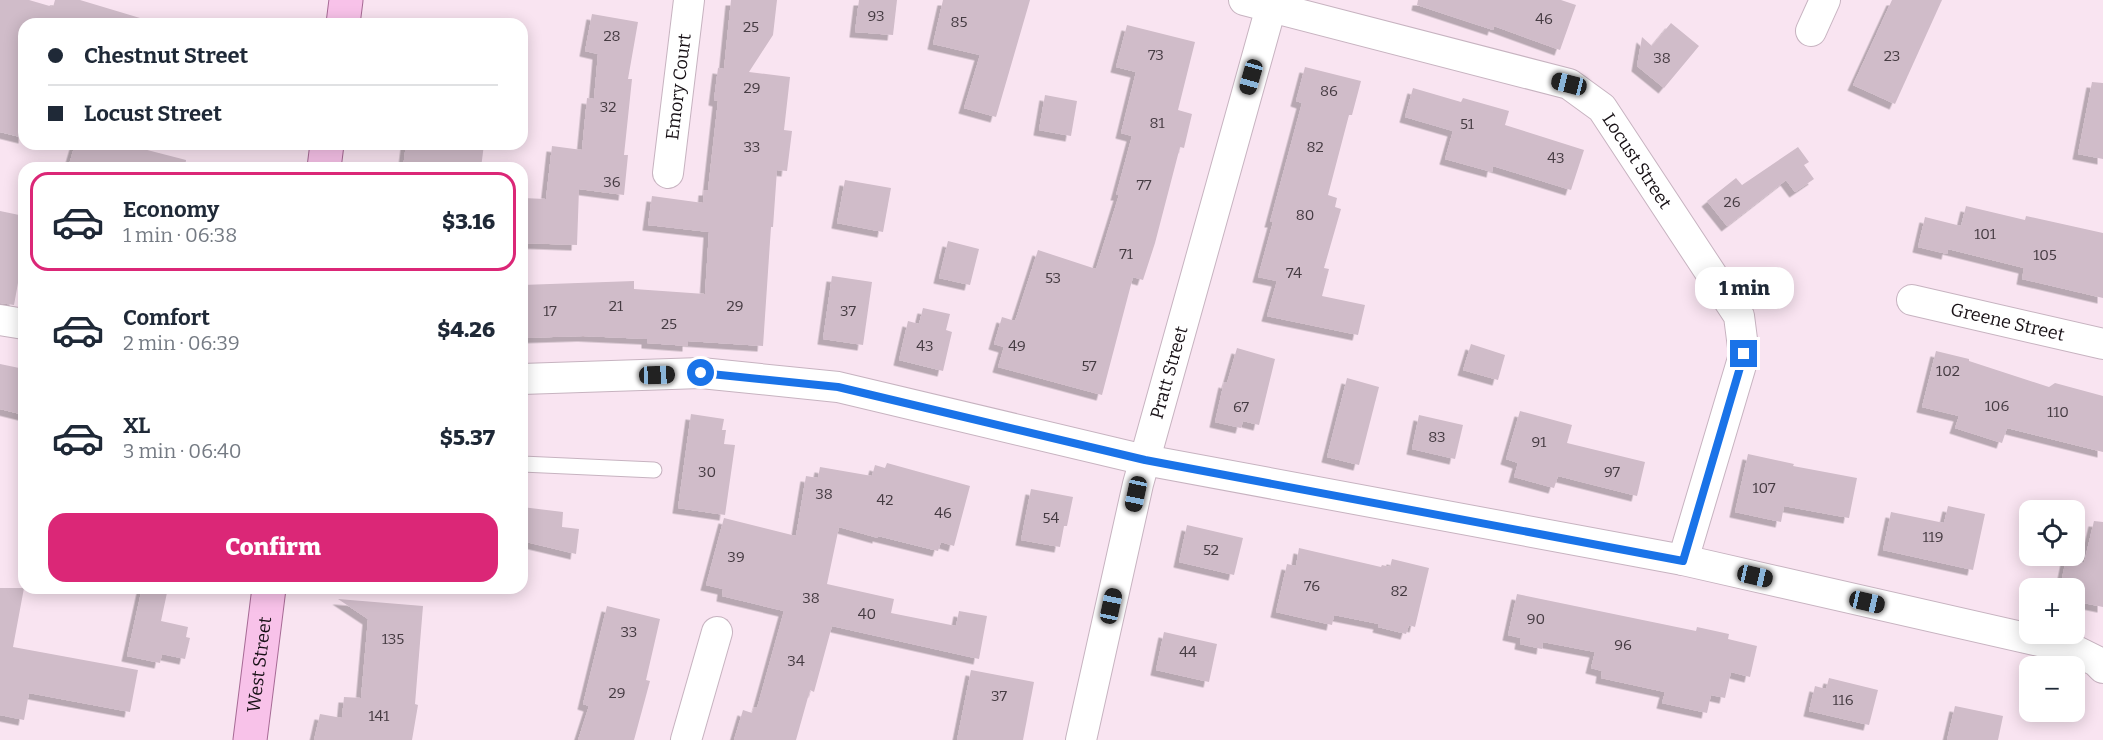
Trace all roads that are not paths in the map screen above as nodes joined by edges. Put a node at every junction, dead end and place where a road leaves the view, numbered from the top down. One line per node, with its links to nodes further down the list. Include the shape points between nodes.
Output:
1 (689, 0): 5 (street, Emory Court)
2 (1825, 0): 4 (street)
3 (1257, 4): 11 (street, Pratt Street); 14 (street, Locust Street, via 1569,84 1602,108 1739,316 1744,354)
4 (1811, 31)
5 (668, 173)
6 (1912, 300): 9 (street, Greene Street)
7 (0, 320): 8 (street)
8 (18, 323)
9 (2103, 344)
10 (528, 379): 11 (street, via 701,373 838,387)
11 (1145, 460): 14 (street); 20 (street, Pratt Street)
12 (528, 464): 13 (lane)
13 (654, 470)
14 (1683, 561): 17 (street, via 2070,648)
15 (268, 594): 18 (main road, West Street)
16 (717, 632): 19 (street)
17 (2103, 668)
18 (250, 740)
19 (686, 740)
20 (1081, 740)

